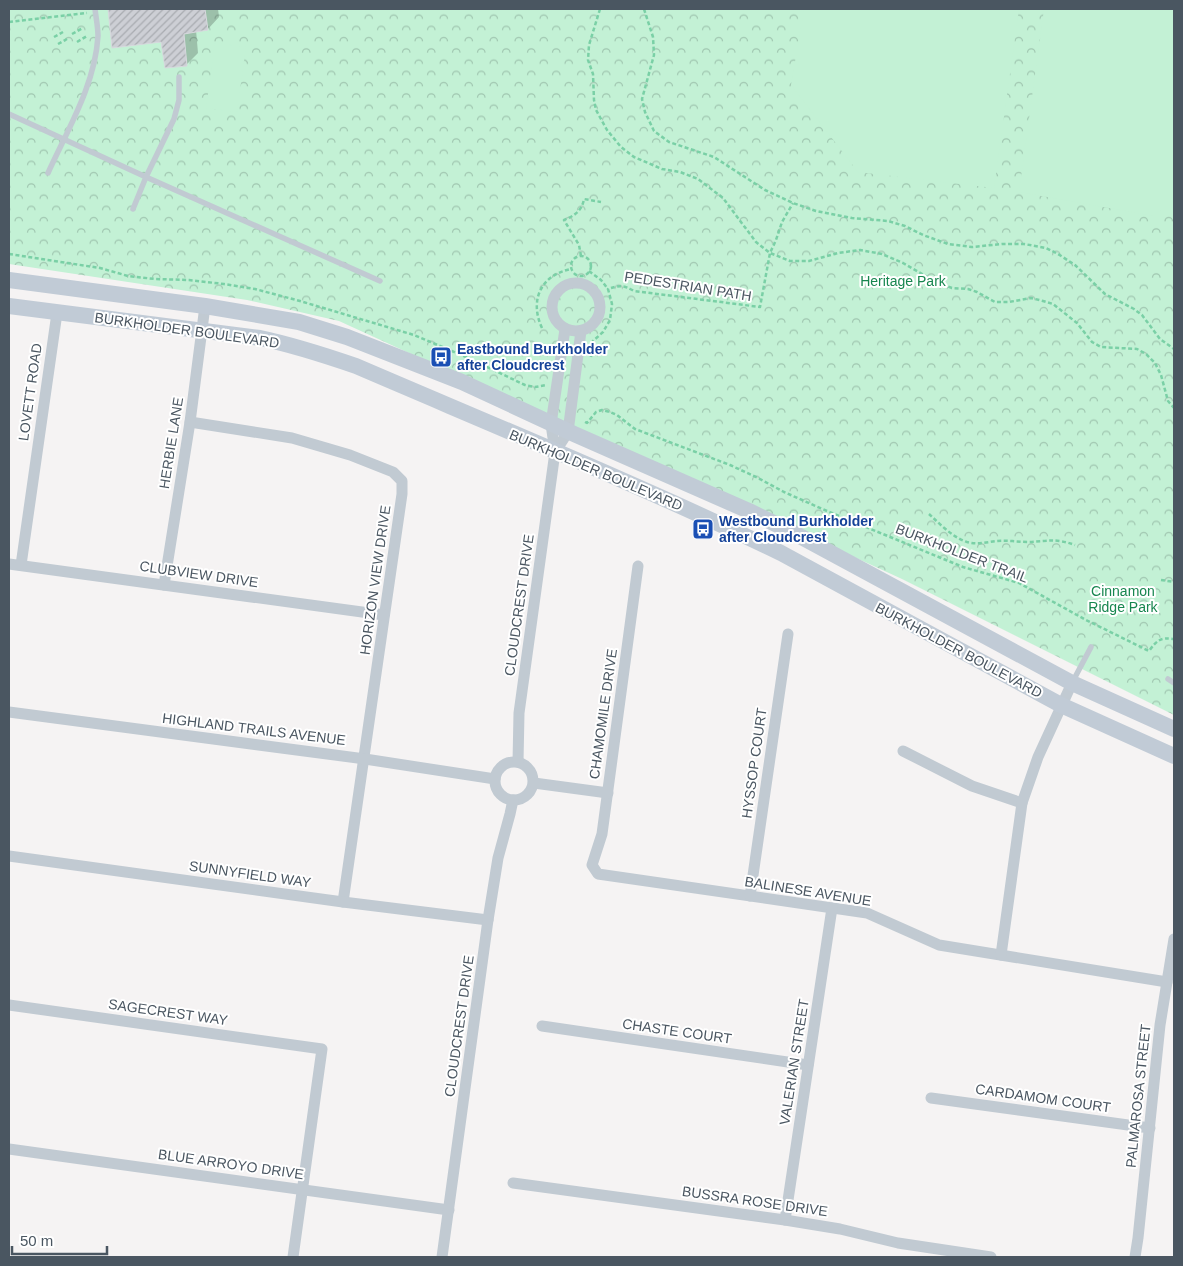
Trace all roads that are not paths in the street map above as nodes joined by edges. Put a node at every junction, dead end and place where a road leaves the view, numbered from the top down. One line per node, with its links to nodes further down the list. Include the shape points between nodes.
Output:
1 (95, 10): 4 (lane, via 98,34 94,63 86,93)
2 (179, 77): 6 (lane, via 179,100 174,119)
3 (9, 114): 4 (lane)
4 (64, 139): 5 (lane); 6 (lane)
5 (48, 173)
6 (146, 177): 7 (lane); 9 (lane)
7 (133, 209)
8 (9, 280): 11 (main road, BURKHOLDER BOULEVARD)
9 (380, 281)
10 (9, 306): 12 (main road, BURKHOLDER BOULEVARD)
11 (205, 306): 14 (street, HERBIE LANE); 17 (main road, BURKHOLDER BOULEVARD, via 299,322 347,337 462,382)
12 (56, 312): 14 (main road, BURKHOLDER BOULEVARD); 21 (street, LOVETT ROAD)
13 (565, 329): 15 (street); 15 (street, via 555,319 551,305 556,292 574,282 593,290 600,302 598,317); 17 (street, CLOUDCREST DRIVE)
14 (202, 330): 16 (street, HERBIE LANE); 19 (main road, BURKHOLDER BOULEVARD, via 292,345 356,366)
15 (581, 331): 18 (street, CLOUDCREST DRIVE)
16 (190, 422): 23 (street, HERBIE LANE); 24 (street, HORIZON VIEW DRIVE, via 292,438 393,472 402,482 402,494)
17 (551, 424): 18 (main road, BURKHOLDER BOULEVARD); 19 (street, CLOUDCREST DRIVE)
18 (568, 432): 19 (street, CLOUDCREST DRIVE); 28 (main road, BURKHOLDER BOULEVARD, via 794,532)
19 (555, 452): 30 (main road, BURKHOLDER BOULEVARD, via 781,553); 36 (street, CLOUDCREST DRIVE, via 519,713)
20 (9, 564): 21 (street, CLUBVIEW DRIVE)
21 (22, 565): 23 (street, CLUBVIEW DRIVE)
22 (638, 566): 39 (street, CHAMOMILE DRIVE)
23 (164, 585): 24 (street, CLUBVIEW DRIVE)
24 (384, 615): 35 (street, HORIZON VIEW DRIVE)
25 (788, 634): 44 (street, HYSSOP COURT)
26 (1091, 647): 28 (lane)
27 (1168, 680): 29 (lane)
28 (1072, 683): 30 (street); 32 (main road, BURKHOLDER BOULEVARD)
29 (1174, 683)
30 (1061, 705): 34 (main road, BURKHOLDER BOULEVARD); 41 (street)
31 (9, 712): 35 (street, HIGHLAND TRAILS AVENUE)
32 (1174, 728)
33 (903, 751): 41 (street, via 972,786)
34 (1174, 756)
35 (365, 759): 37 (street, HIGHLAND TRAILS AVENUE); 45 (street, HORIZON VIEW DRIVE)
36 (518, 762): 37 (street, via 503,766); 38 (street, via 530,769)
37 (495, 779): 40 (street, via 500,793)
38 (534, 783): 39 (street); 40 (street, via 523,798)
39 (608, 793): 43 (street, CHAMOMILE DRIVE, via 602,834)
40 (513, 800): 47 (street, CLOUDCREST DRIVE, via 498,858)
41 (1022, 803): 49 (street)
42 (9, 856): 45 (street, SUNNYFIELD WAY)
43 (592, 865): 44 (street, BALINESE AVENUE, via 598,874)
44 (750, 896): 46 (street, BALINESE AVENUE)
45 (343, 902): 47 (street, SUNNYFIELD WAY)
46 (832, 908): 49 (street, BALINESE AVENUE, via 867,913 939,944); 53 (street, VALERIAN STREET)
47 (488, 920): 59 (street, CLOUDCREST DRIVE)
48 (1174, 939): 50 (street, PALMAROSA STREET)
49 (1001, 955): 50 (street, BALINESE AVENUE)
50 (1167, 982): 55 (street, PALMAROSA STREET)
51 (9, 1005): 58 (street, SAGECREST WAY, via 322,1049)
52 (542, 1026): 53 (street, CHASTE COURT)
53 (808, 1065): 60 (street, VALERIAN STREET)
54 (932, 1098): 55 (street, CARDAMOM COURT)
55 (1150, 1128): 64 (street, PALMAROSA STREET)
56 (9, 1149): 58 (street, BLUE ARROYO DRIVE)
57 (512, 1183): 60 (street, BUSSRA ROSE DRIVE)
58 (302, 1190): 59 (street, BLUE ARROYO DRIVE); 61 (street)
59 (449, 1210): 62 (street, CLOUDCREST DRIVE)
60 (785, 1220): 63 (street, BUSSRA ROSE DRIVE, via 898,1243)
61 (293, 1257)
62 (442, 1257)
63 (992, 1257)
64 (1135, 1257)

